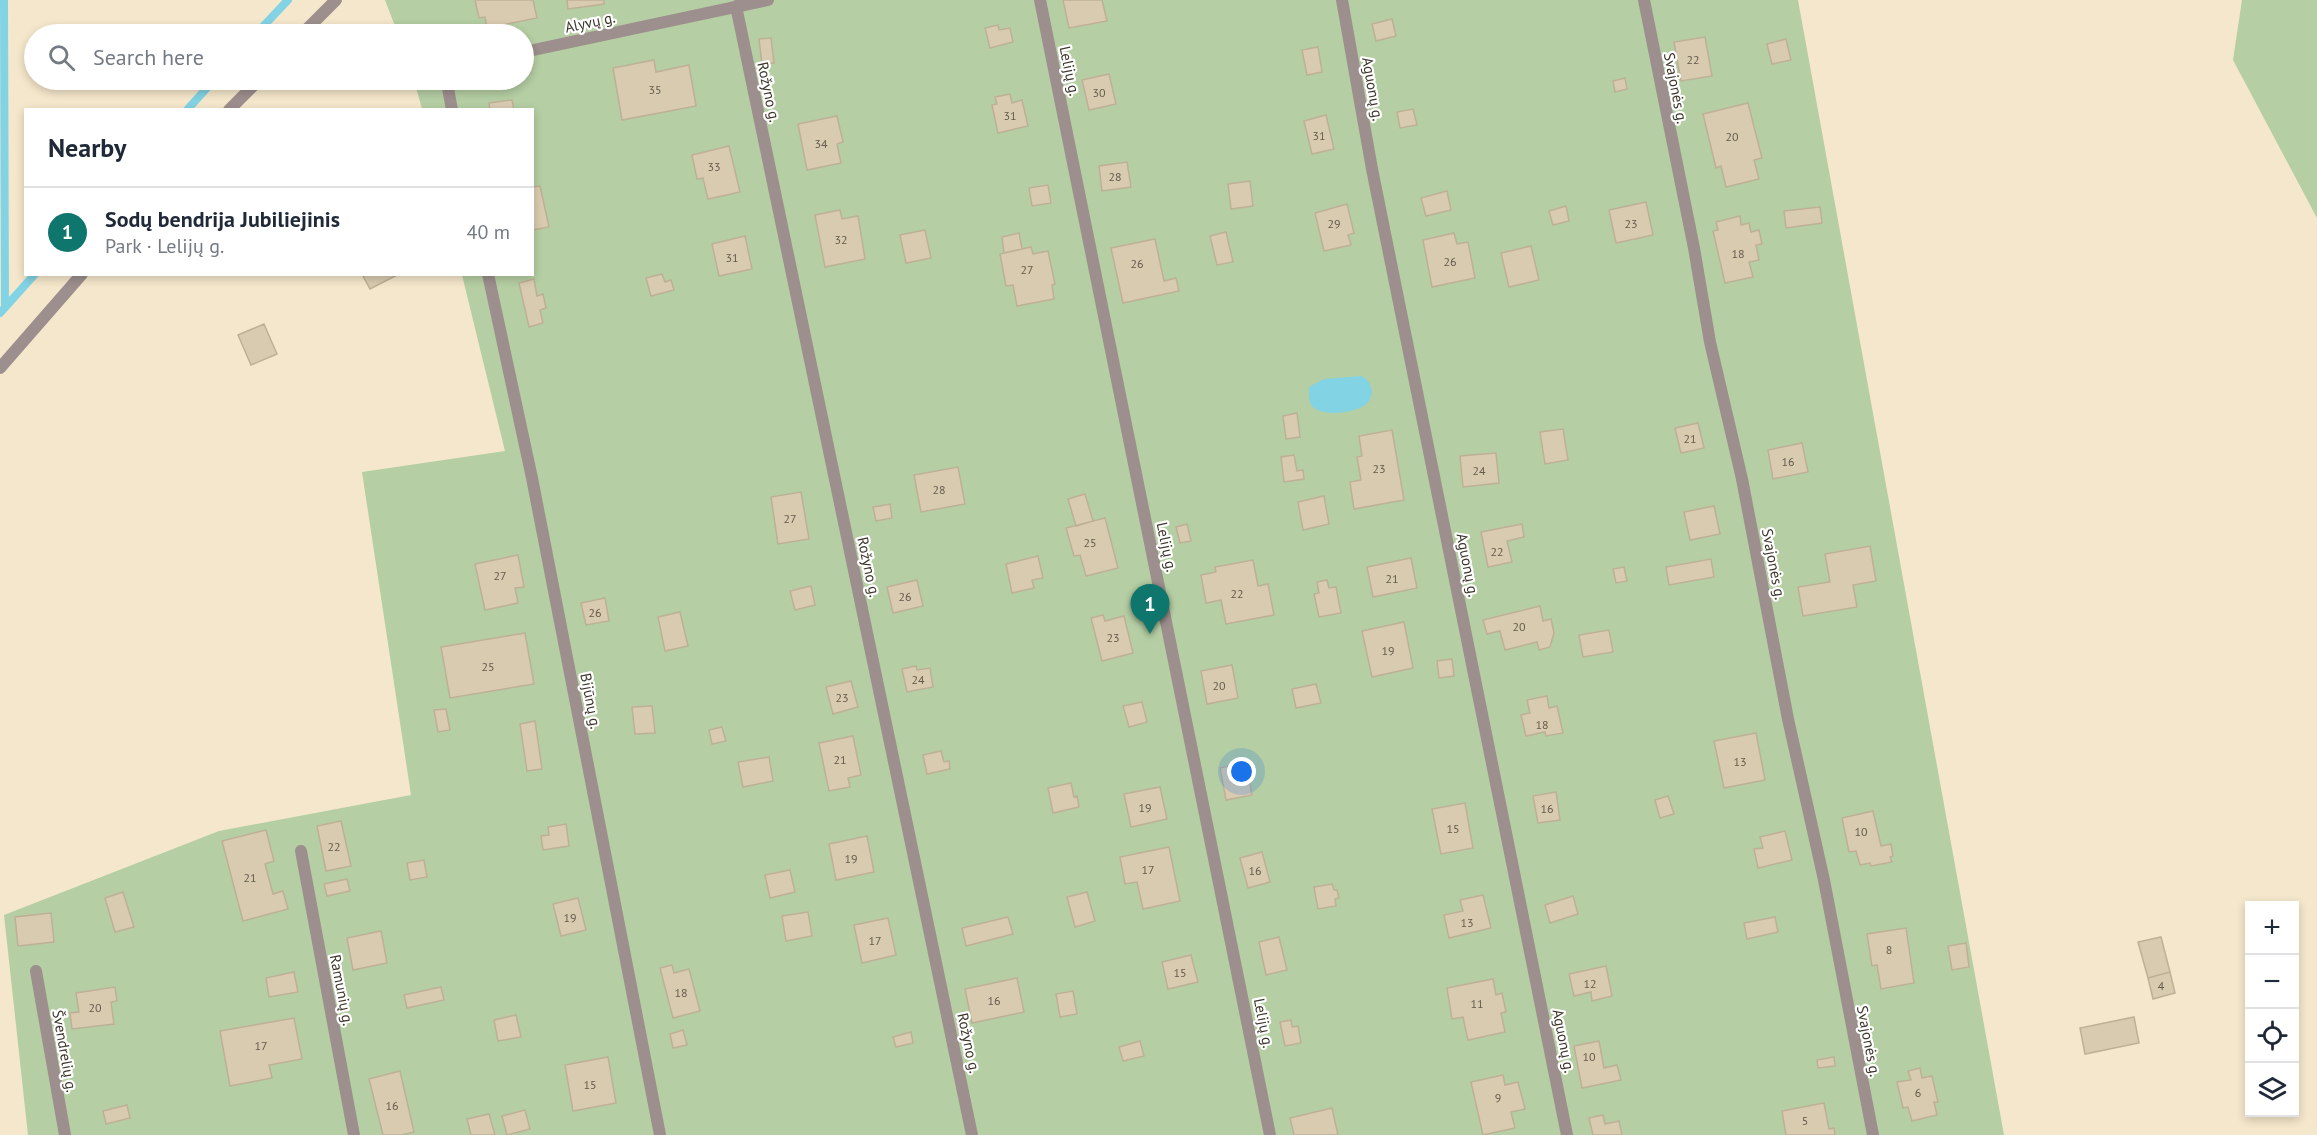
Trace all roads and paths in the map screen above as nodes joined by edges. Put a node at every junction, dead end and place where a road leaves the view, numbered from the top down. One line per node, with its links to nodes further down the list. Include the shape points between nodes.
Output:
1 (336, 0): 7 (street)
2 (768, 0): 6 (street, Alyvų g.)
3 (1040, 0): 22 (street, Lelijų g.)
4 (1342, 0): 23 (street, Aguonų g., via 1372,169)
5 (1644, 0): 24 (street, Svajonės g.)
6 (736, 6): 8 (street, Alyvų g.); 21 (street, Rožyno g.)
7 (312, 24)
8 (534, 50)
9 (249, 90): 11 (street)
10 (448, 90): 12 (street)
11 (231, 108)
12 (452, 108)
13 (80, 276): 15 (street)
14 (488, 276): 20 (street, Bijūnų g., via 532,478)
15 (0, 368)
16 (301, 851): 19 (street, Ramunių g.)
17 (36, 971): 18 (street, Švendrelių g.)
18 (65, 1135)
19 (354, 1135)
20 (660, 1135)
21 (972, 1135)
22 (1270, 1135)
23 (1567, 1135)
24 (1873, 1135)

